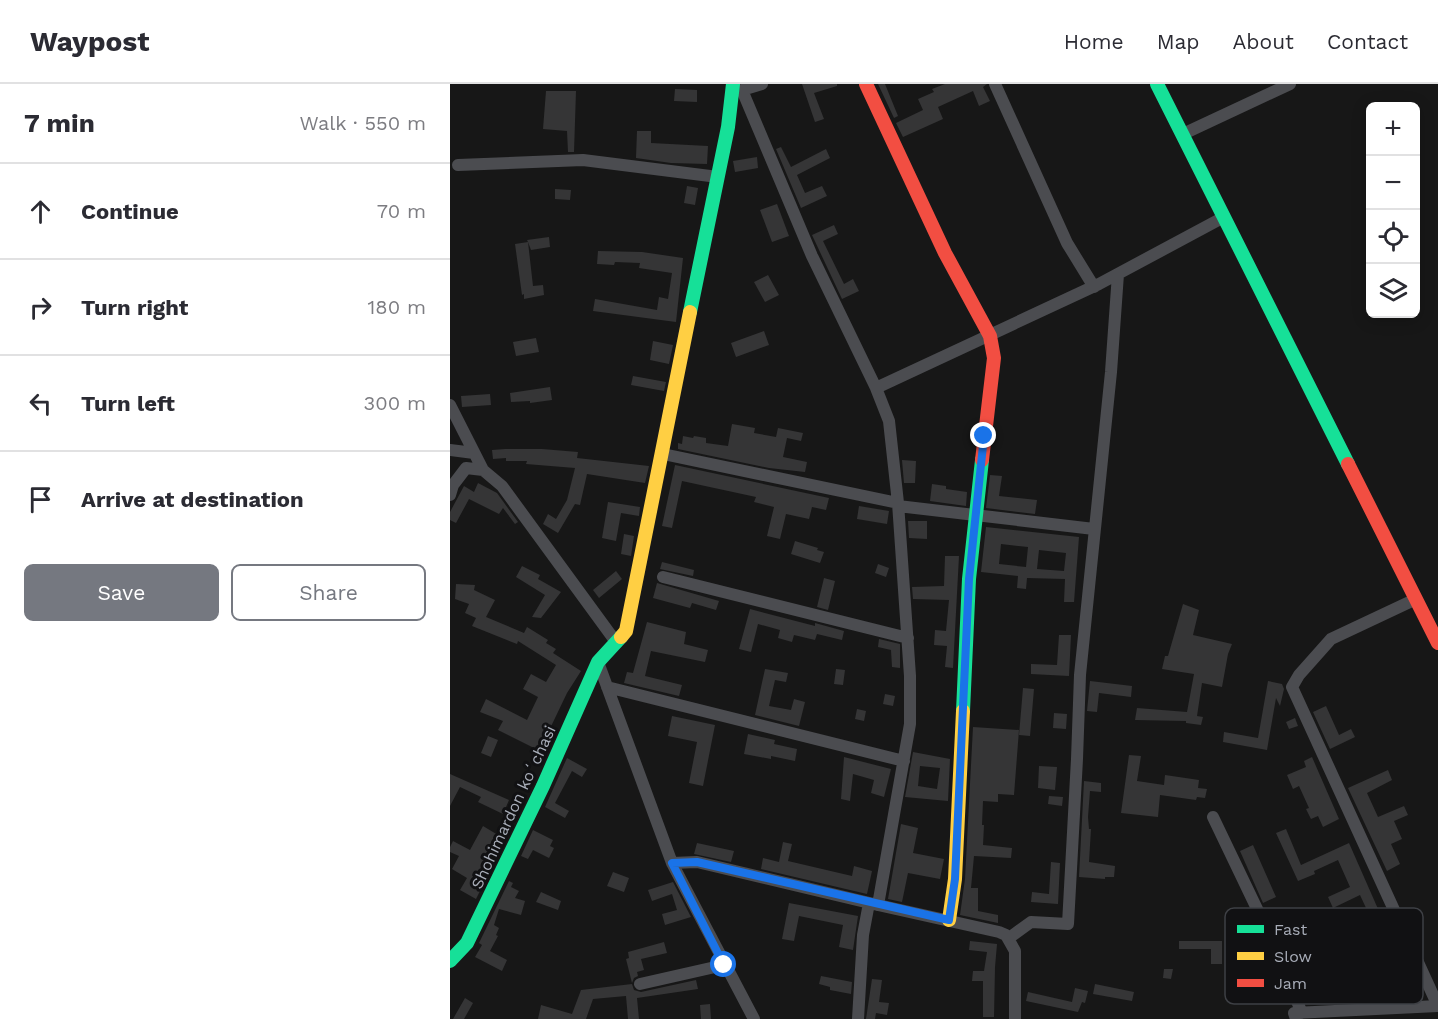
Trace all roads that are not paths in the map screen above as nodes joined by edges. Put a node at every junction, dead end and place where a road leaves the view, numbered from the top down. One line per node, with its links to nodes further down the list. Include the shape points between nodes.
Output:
1 (762, 84): 6 (street)
2 (866, 84): 13 (street, via 945,253)
3 (995, 84): 12 (street, via 1067,243)
4 (1157, 84): 7 (street)
5 (1290, 84): 7 (street)
6 (736, 88): 9 (street, Shohimardon koʻchasi); 14 (street)
7 (1183, 135): 10 (street)
8 (458, 165): 9 (street, via 583,160)
9 (718, 177): 18 (street, Shohimardon koʻchasi)
10 (1224, 216): 11 (street); 25 (street)
11 (1118, 274): 12 (street); 23 (street)
12 (1094, 287): 13 (street)
13 (990, 336): 14 (street); 22 (street, via 994,358)
14 (876, 388): 21 (street, via 889,421)
15 (450, 405): 17 (street)
16 (450, 450): 17 (street)
17 (474, 453): 19 (street)
18 (663, 454): 21 (street); 28 (street, Shohimardon koʻchasi, via 626,631)
19 (483, 470): 20 (street, via 466,468); 28 (street, via 502,486)
20 (450, 495)
21 (898, 504): 22 (street); 27 (street)
22 (975, 515): 23 (street); 38 (street, via 955,879)
23 (1094, 529): 39 (street, via 1080,675 1068,924 1031,922)
24 (663, 577): 27 (street)
25 (1416, 599): 26 (street); 37 (street, via 1331,639 1292,687)
26 (1434, 626): 29 (street)
27 (908, 638): 32 (street, via 910,723)
28 (616, 642): 30 (street, Shohimardon koʻchasi)
29 (1438, 644)
30 (598, 662): 31 (street); 40 (street, Shohimardon koʻchasi, via 467,944)
31 (607, 687): 32 (street); 34 (street)
32 (904, 760): 35 (street)
33 (1213, 818): 36 (street)
34 (672, 863): 35 (street, via 697,862); 41 (street)
35 (873, 904): 38 (street); 47 (street, via 863,935)
36 (1256, 908)
37 (1393, 908)
38 (949, 920): 39 (street)
39 (1009, 938): 48 (street, via 1015,951)
40 (450, 961)
41 (724, 965): 43 (street); 46 (street)
42 (1423, 973): 44 (street)
43 (639, 984)
44 (1438, 1006): 45 (street)
45 (1299, 1016)
46 (754, 1019)
47 (858, 1019)
48 (1015, 1019)

